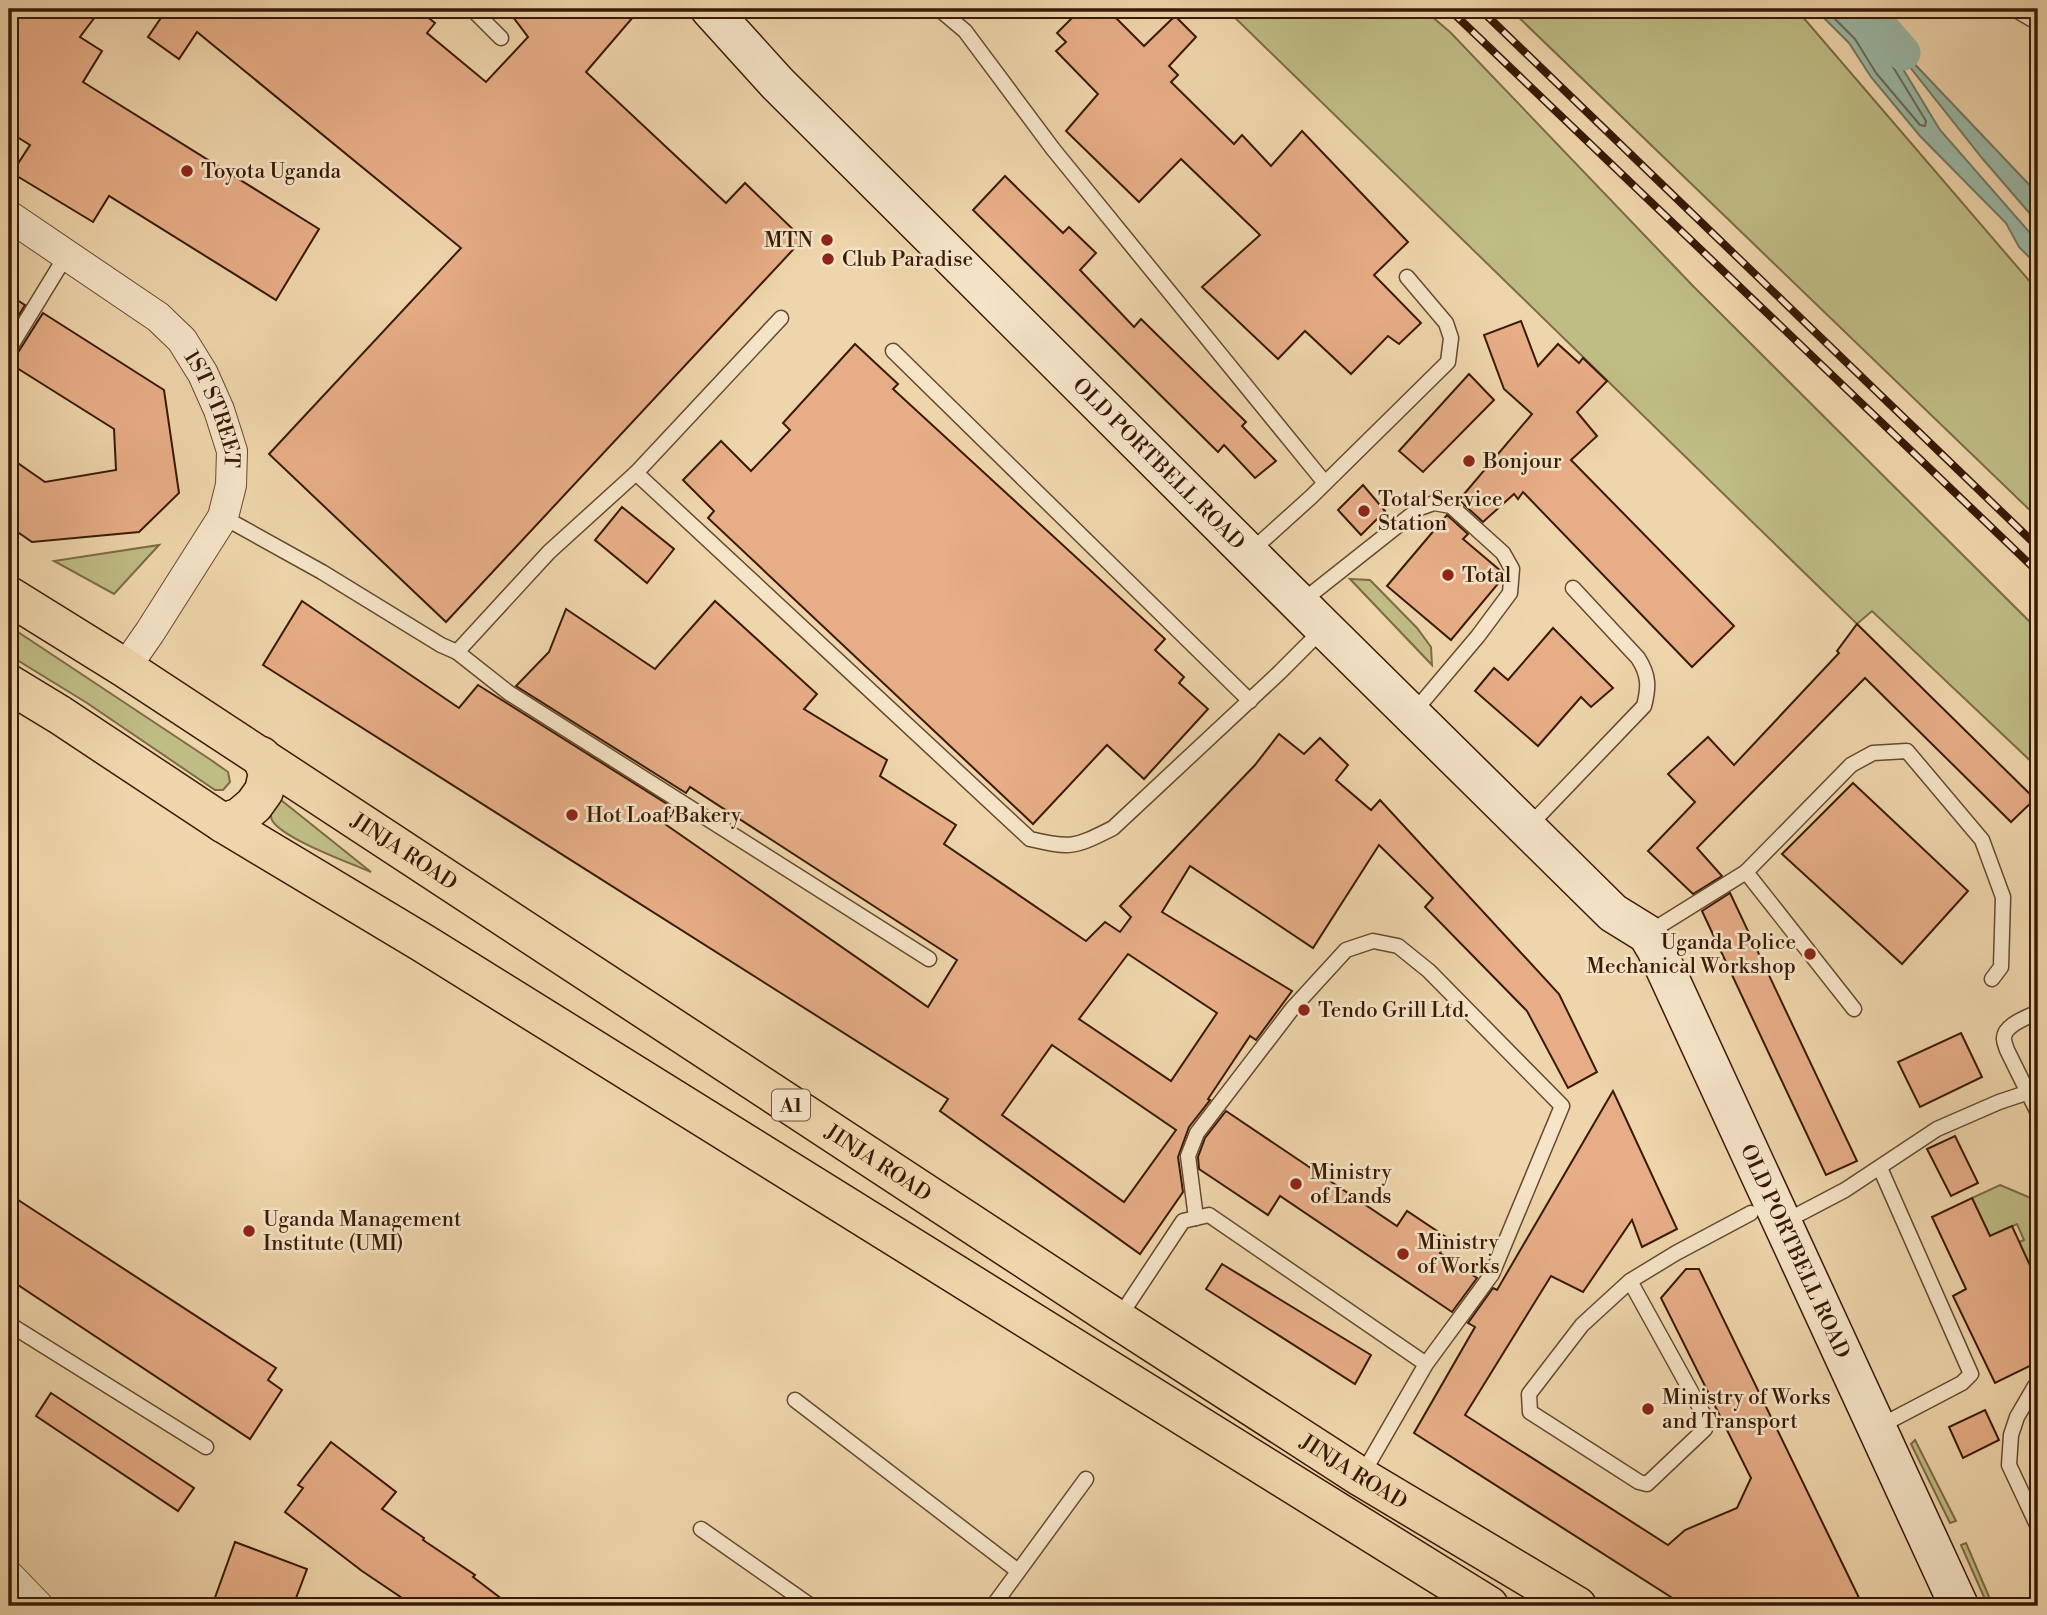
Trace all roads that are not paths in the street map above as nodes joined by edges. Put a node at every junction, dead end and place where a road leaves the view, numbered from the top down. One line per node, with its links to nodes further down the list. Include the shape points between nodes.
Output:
1 (472, 9): 6 (lane)
2 (710, 9): 16 (main road, OLD PORTBELL ROAD, via 778,83)
3 (939, 9): 14 (lane, via 965,32 1054,149)
4 (2014, 9): 5 (lane)
5 (2038, 23)
6 (501, 38)
7 (9, 216): 8 (street, 1ST STREET)
8 (67, 254): 11 (lane); 15 (street, 1ST STREET, via 158,317 181,340 203,374 232,451 231,485)
9 (1407, 277): 14 (lane, via 1446,323 1451,338 1448,362)
10 (781, 318): 13 (lane)
11 (9, 349)
12 (892, 351): 23 (lane)
13 (636, 474): 20 (lane, via 549,552); 23 (lane, via 1030,839 1061,846 1083,844 1113,828)
14 (1325, 482): 16 (lane)
15 (223, 516): 20 (lane); 21 (street, 1ST STREET)
16 (1248, 553): 19 (main road, OLD PORTBELL ROAD)
17 (1573, 588): 27 (lane, via 1638,658 1647,671 1648,690 1644,706)
18 (9, 596): 21 (highway, JINJA ROAD / A1)
19 (1312, 616): 23 (lane); 24 (main road, OLD PORTBELL ROAD); 24 (lane, via 1420,508 1434,503 1451,506 1503,553 1512,569 1510,593)
20 (457, 652): 31 (lane, via 509,693)
21 (125, 668): 25 (highway, JINJA ROAD / A1)
22 (9, 684): 26 (highway, JINJA ROAD)
23 (1250, 701)
24 (1412, 714): 27 (main road, OLD PORTBELL ROAD)
25 (261, 756): 26 (highway, via 268,773 264,791 240,817); 41 (highway, JINJA ROAD / A1)
26 (223, 823): 57 (highway, JINJA ROAD)
27 (1527, 828): 29 (main road, OLD PORTBELL ROAD)
28 (1746, 872): 30 (lane); 32 (lane, via 1850,765 1873,753 1907,751 1982,840 2003,897 2001,967); 33 (lane)
29 (1613, 913): 30 (main road, OLD PORTBELL ROAD); 39 (main road, OLD PORTBELL ROAD, via 1672,1047)
30 (1647, 934): 39 (main road, OLD PORTBELL ROAD)
31 (929, 959)
32 (1993, 979)
33 (1854, 1009)
34 (2038, 1012): 35 (lane, via 2004,1034 2007,1050)
35 (2029, 1092): 36 (lane); 37 (lane, via 1937,1129)
36 (2038, 1113)
37 (1880, 1168): 39 (lane, via 1845,1190); 46 (lane, via 1971,1374)
38 (1196, 1217): 41 (lane, via 1183,1221); 43 (lane, via 1209,1215); 43 (lane, via 1188,1156 1197,1133 1292,1009 1346,950 1373,941 1398,946 1429,971 1562,1106 1492,1274)
39 (1767, 1218): 40 (lane, via 1676,1253); 46 (main road, OLD PORTBELL ROAD); 59 (main road, OLD PORTBELL ROAD, via 1916,1564)
40 (1630, 1281): 40 (lane, via 1582,1325 1528,1401 1537,1418 1647,1484 1705,1429 1705,1423)
41 (1118, 1320): 48 (highway, JINJA ROAD / A1)
42 (9, 1324): 47 (lane)
43 (1426, 1364): 48 (lane)
44 (2038, 1385): 50 (lane, via 2017,1417 2009,1465)
45 (795, 1400): 52 (lane)
46 (1878, 1427): 60 (main road, OLD PORTBELL ROAD)
47 (206, 1447)
48 (1362, 1477): 58 (highway, JINJA ROAD / A1)
49 (1086, 1479): 52 (lane)
50 (2038, 1527)
51 (701, 1529): 55 (lane)
52 (1018, 1572): 56 (lane)
53 (9, 1576): 54 (street)
54 (38, 1606)
55 (811, 1606)
56 (993, 1606)
57 (1489, 1606)
58 (1577, 1606)
59 (1929, 1606)
60 (1959, 1606)

